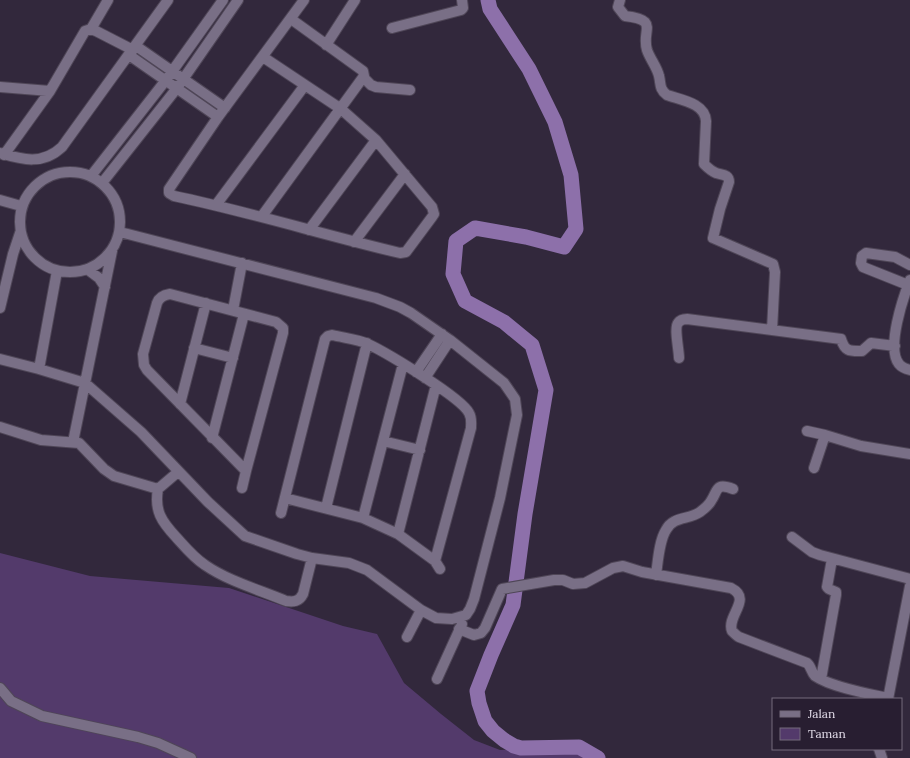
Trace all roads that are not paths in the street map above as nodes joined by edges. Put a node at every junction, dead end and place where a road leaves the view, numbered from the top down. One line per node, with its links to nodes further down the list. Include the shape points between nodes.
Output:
1 (108, 0): 11 (street)
2 (168, 0): 13 (street)
3 (222, 0): 15 (street)
4 (238, 0): 17 (street)
5 (304, 0): 9 (street)
6 (355, 0): 12 (street)
7 (462, 0): 10 (street, via 464,5 461,10)
8 (620, 0): 51 (street, via 618,7 625,16 642,20 647,26 647,49 659,75 660,88 663,92 704,110 704,164 709,169 727,176 730,182 712,238 771,262 775,267)
9 (290, 19): 12 (street); 14 (street)
10 (392, 28)
11 (91, 29): 13 (street); 23 (street, via 83,33)
12 (326, 45): 16 (street, via 363,71)
13 (133, 50): 15 (street); 18 (street); 28 (street, via 56,153 35,160)
14 (263, 57): 19 (street); 24 (street)
15 (173, 71): 17 (street); 18 (street)
16 (364, 78): 22 (street, via 376,87); 25 (street)
17 (184, 79): 21 (street); 24 (street)
18 (166, 80): 21 (street); 30 (street)
19 (305, 86): 25 (street); 33 (street)
20 (1, 88): 23 (street)
21 (177, 88): 26 (street); 31 (street)
22 (410, 90)
23 (50, 91): 28 (street)
24 (225, 108): 26 (street)
25 (340, 109): 27 (street); 35 (street)
26 (218, 117): 33 (street, via 169,189 169,193 174,196)
27 (376, 140): 29 (street); 36 (street)
28 (2, 154)
29 (405, 174): 39 (street); 39 (street, via 433,210 432,217 408,250 400,253)
30 (91, 176): 31 (street); 34 (street, via 78,172 50,175 37,183)
31 (102, 183): 37 (street, via 114,197 120,214)
32 (0, 200): 34 (street)
33 (216, 205): 35 (street)
34 (21, 206): 38 (street)
35 (262, 216): 36 (street)
36 (309, 230): 39 (street)
37 (120, 232): 40 (street); 41 (street)
38 (20, 233): 44 (street, via 28,250 40,263); 48 (street)
39 (354, 242)
40 (112, 249): 43 (street, via 104,259); 46 (street)
41 (242, 263): 49 (street); 52 (street, via 400,306)
42 (910, 265): 45 (street, via 895,257 866,253 862,256 863,267)
43 (87, 269): 44 (street); 46 (street, via 99,278)
44 (57, 271): 60 (street)
45 (909, 282): 54 (street, via 898,316)
46 (105, 287): 64 (street)
47 (206, 303): 49 (street); 55 (street); 66 (street, via 170,294 162,296 157,303 143,354 147,370)
48 (0, 308)
49 (233, 310): 50 (street)
50 (244, 314): 56 (street); 77 (street, via 276,322 283,328)
51 (772, 330): 54 (street, via 841,339 843,347 854,351 862,351 871,343); 57 (street, via 682,320 677,323)
52 (446, 337): 62 (street); 63 (street); 93 (street, via 504,383 517,408 500,498 474,599)
53 (367, 343): 59 (street); 81 (street, via 332,335 326,339); 82 (street)
54 (894, 346): 61 (street, via 898,363)
55 (194, 348): 56 (street); 66 (street)
56 (233, 358): 70 (street)
57 (679, 358)
58 (0, 360): 60 (street)
59 (403, 364): 62 (street); 71 (street)
60 (39, 369): 64 (street)
61 (910, 370)
62 (416, 372): 63 (street)
63 (425, 378): 65 (street)
64 (85, 384): 72 (street); 76 (street, via 140,432)
65 (436, 385): 73 (street); 85 (street, via 464,406 471,419 471,428 437,565)
66 (180, 404): 70 (street)
67 (0, 427): 72 (street, via 41,440)
68 (807, 431): 69 (street)
69 (825, 435): 74 (street, via 861,446); 75 (street)
70 (212, 438): 77 (street)
71 (383, 441): 73 (street); 84 (street)
72 (73, 442): 79 (street, via 82,445 114,476)
73 (420, 450): 85 (street)
74 (910, 454)
75 (814, 468)
76 (178, 472): 79 (street); 87 (street, via 245,536 275,548)
77 (246, 472): 78 (street)
78 (242, 488)
79 (158, 489): 87 (street, via 158,508 164,525 194,556 215,572 294,602 303,594)
80 (733, 489): 89 (street, via 717,489 712,501 700,512 678,519 670,525 663,538)
81 (285, 498): 82 (street); 83 (street)
82 (326, 508): 84 (street)
83 (281, 513)
84 (363, 518): 85 (street)
85 (398, 534)
86 (792, 536): 88 (street, via 812,552)
87 (312, 558): 92 (street, via 349,563 367,570)
88 (832, 559): 90 (street); 97 (street, via 827,587 836,592 836,595)
89 (656, 575): 94 (street, via 623,566 585,583 573,584 554,580 502,589 481,633 474,634); 97 (street, via 736,590 740,597 732,622 733,632 739,638 807,662 814,675)
90 (910, 579)
91 (910, 586): 99 (street)
92 (421, 610): 93 (street, via 444,620); 95 (street)
93 (466, 615): 94 (street)
94 (459, 629): 96 (street)
95 (407, 638)
96 (437, 679)
97 (821, 679): 99 (street, via 856,692)
98 (0, 688): 100 (street, via 11,701 42,716 138,737)
99 (888, 698)
100 (191, 758)

